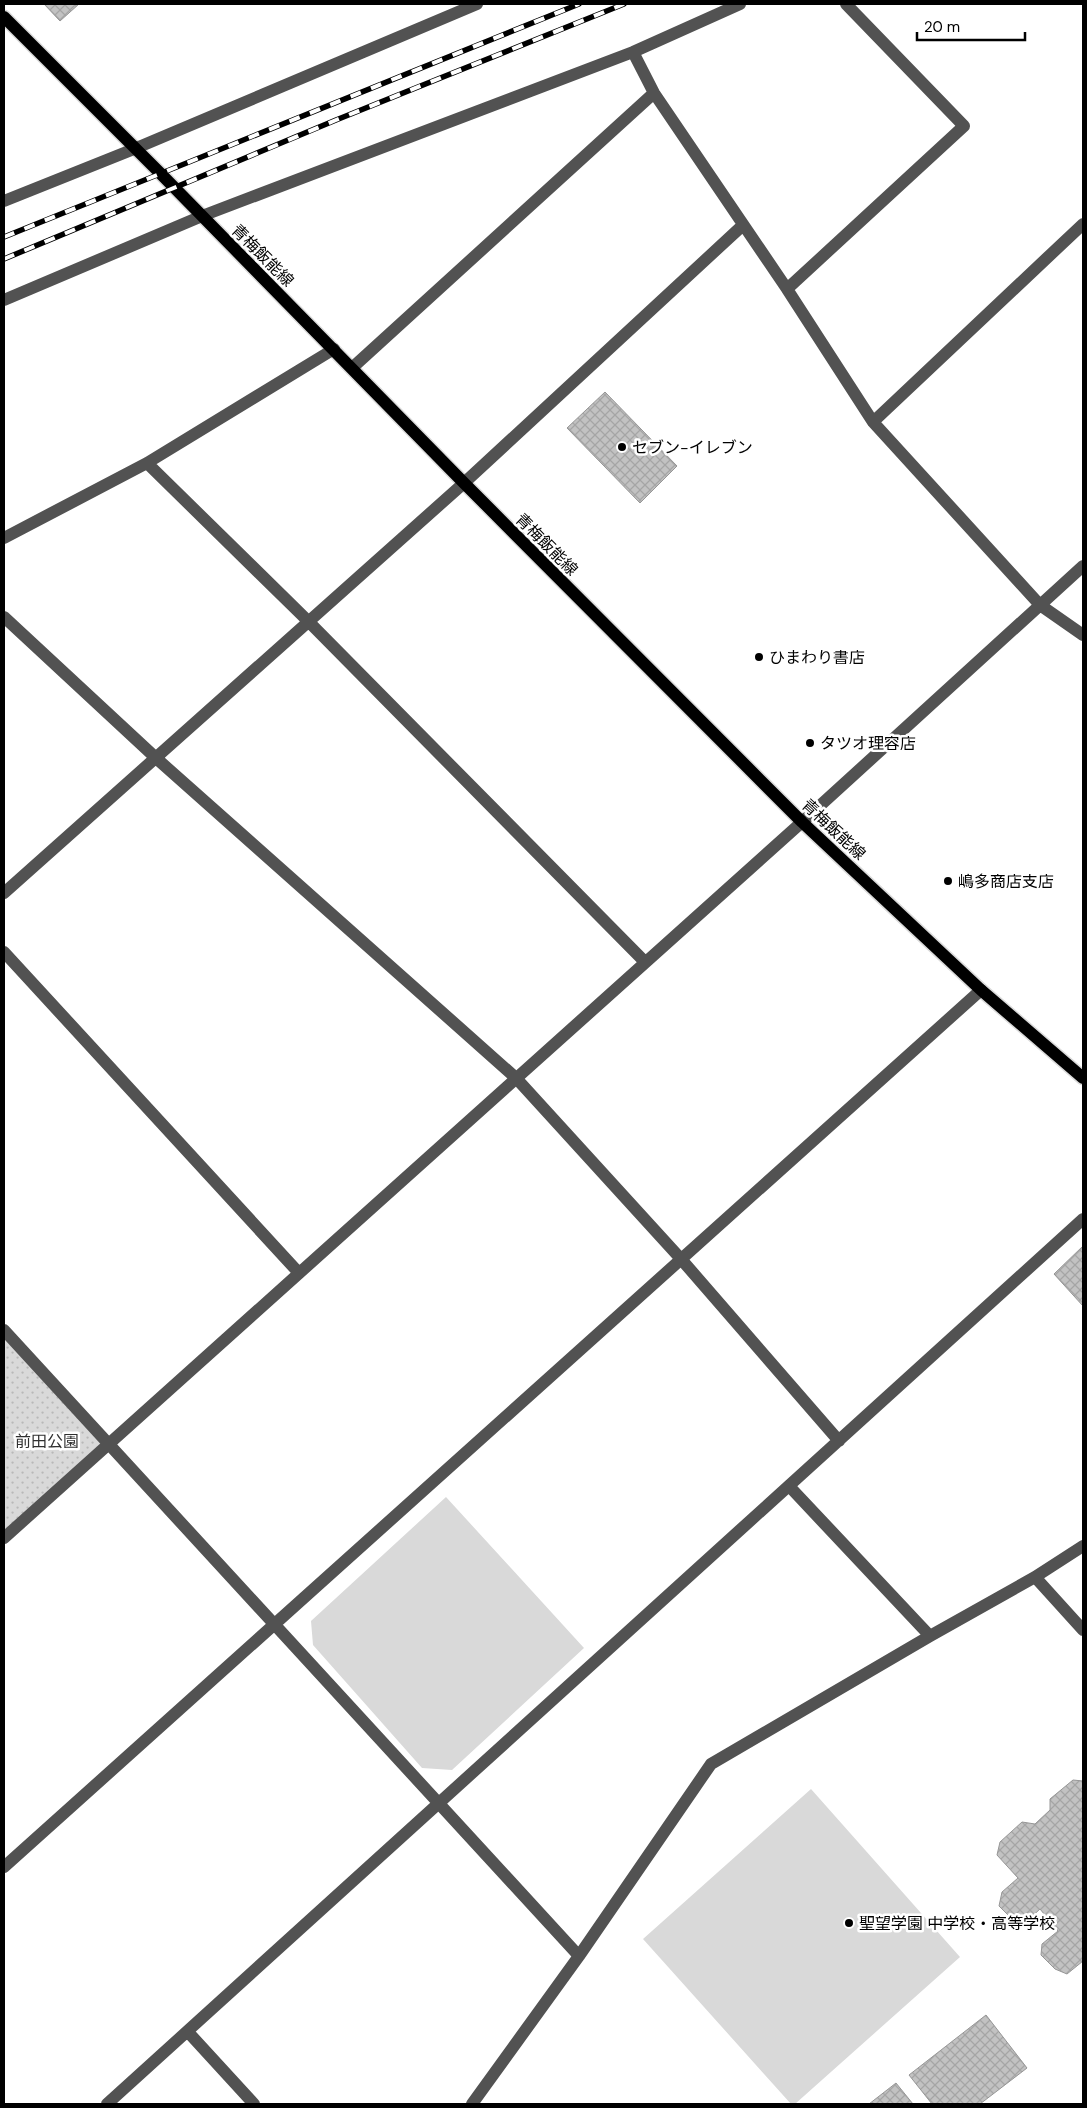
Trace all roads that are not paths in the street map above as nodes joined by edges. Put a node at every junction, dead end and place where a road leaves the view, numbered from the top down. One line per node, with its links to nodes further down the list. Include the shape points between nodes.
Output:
1 (477, 4): 7 (street)
2 (740, 4): 5 (street)
3 (846, 4): 12 (street, via 964,126)
4 (4, 17): 7 (main road, 青梅飯能線)
5 (633, 52): 6 (street); 9 (street)
6 (654, 93): 11 (street); 15 (street)
7 (134, 149): 8 (street); 9 (main road, 青梅飯能線)
8 (4, 201)
9 (202, 216): 13 (street); 14 (main road, 青梅飯能線)
10 (1083, 224): 16 (street)
11 (742, 226): 12 (street); 18 (street)
12 (787, 289): 16 (street)
13 (4, 300)
14 (334, 349): 15 (main road, 青梅飯能線); 17 (street)
15 (352, 368): 18 (main road, 青梅飯能線)
16 (873, 422): 21 (street)
17 (148, 462): 19 (street); 23 (street)
18 (464, 483): 23 (street); 26 (main road, 青梅飯能線)
19 (4, 538)
20 (1083, 566): 21 (street)
21 (1040, 605): 24 (street); 26 (street)
22 (4, 617): 25 (street)
23 (308, 621): 25 (street); 29 (street)
24 (1083, 635)
25 (156, 758): 27 (street); 31 (street)
26 (802, 822): 29 (street); 30 (main road, 青梅飯能線)
27 (4, 893)
28 (4, 952): 35 (street)
29 (645, 962): 31 (street)
30 (981, 990): 32 (main road, 青梅飯能線); 34 (street)
31 (516, 1078): 34 (street); 35 (street)
32 (1083, 1078)
33 (1083, 1219): 37 (street)
34 (681, 1259): 37 (street); 43 (street)
35 (299, 1273): 38 (street)
36 (4, 1330): 38 (street)
37 (839, 1441): 39 (street)
38 (108, 1444): 40 (street); 43 (street)
39 (789, 1486): 45 (street); 46 (street)
40 (4, 1538)
41 (1083, 1546): 42 (street)
42 (1035, 1578): 44 (street); 45 (street)
43 (273, 1623): 46 (street); 47 (street)
44 (1083, 1630)
45 (930, 1636): 48 (street, via 711,1764)
46 (439, 1804): 48 (street); 49 (street)
47 (4, 1867)
48 (579, 1956): 52 (street)
49 (188, 2032): 50 (street); 51 (street)
50 (108, 2104)
51 (254, 2104)
52 (472, 2104)

